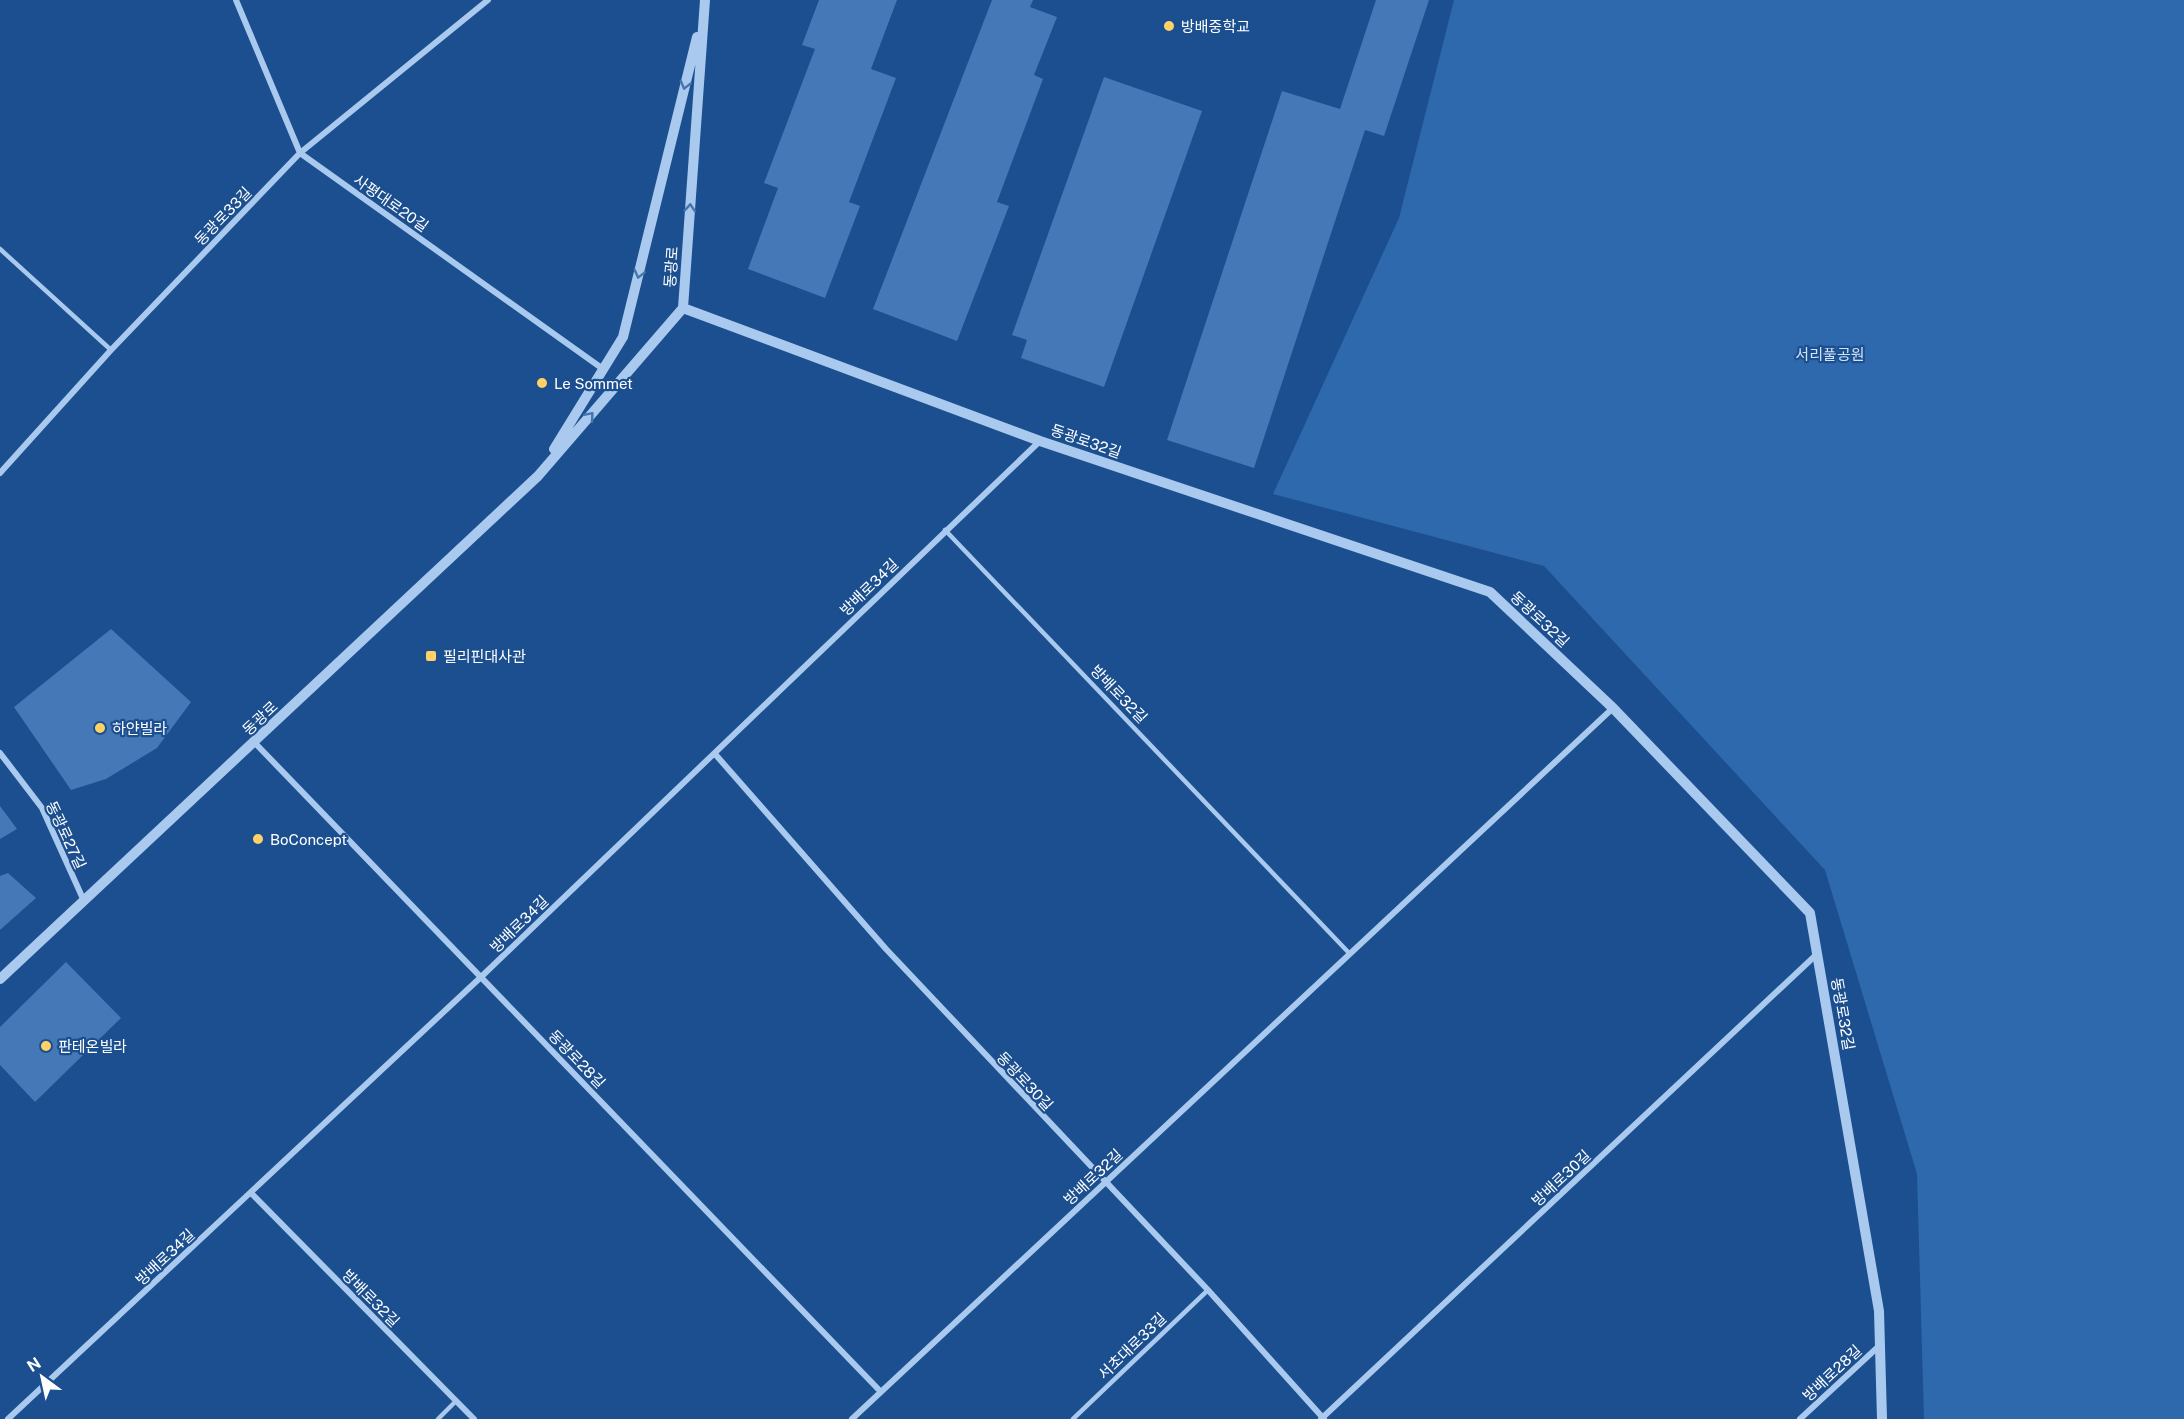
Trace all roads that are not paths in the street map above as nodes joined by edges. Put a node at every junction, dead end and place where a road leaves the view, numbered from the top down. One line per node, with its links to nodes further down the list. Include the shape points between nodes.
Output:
1 (236, 0): 4 (street)
2 (488, 0): 4 (street, 동광로33길)
3 (704, 4): 6 (street, 동광로, one-way to 3); 8 (street, 동광로, one-way to 8, via 623,337)
4 (300, 153): 7 (street, 동광로33길); 8 (street, 사평대로20길)
5 (0, 249): 7 (lane)
6 (683, 308): 9 (street, 동광로32길); 11 (street, 동광로, one-way to 6)
7 (111, 351): 10 (street, 동광로33길)
8 (603, 369): 11 (street, 동광로)
9 (1040, 441): 12 (street, 방배로34길); 13 (street, 동광로32길, via 1490,592)
10 (0, 473)
11 (538, 476): 14 (street, 동광로)
12 (945, 530): 16 (street, 방배로34길); 18 (lane, 방배로32길)
13 (1613, 708): 18 (street, 방배로32길); 19 (street, 동광로32길, via 1810,912)
14 (255, 743): 17 (street, 동광로); 20 (street, 동광로28길)
15 (0, 753): 17 (street, 동광로27길, via 42,808)
16 (715, 754): 20 (street, 방배로34길); 22 (street, 동광로30길, via 885,949)
17 (84, 901): 21 (street, 동광로)
18 (1350, 954): 22 (street, 방배로32길)
19 (1817, 954): 25 (street, 동광로32길, via 1879,1311); 28 (street, 방배로30길)
20 (481, 977): 23 (street, 방배로34길); 26 (street, 동광로28길)
21 (0, 980)
22 (1104, 1182): 24 (street, 동광로30길); 26 (street, 방배로32길)
23 (251, 1193): 27 (street, 방배로32길); 29 (street, 방배로34길)
24 (1208, 1290): 28 (street, 동광로30길); 33 (lane, 서초대로33길)
25 (1880, 1346): 34 (street, 방배로28길); 35 (street, 동광로32길)
26 (881, 1392): 32 (street, 방배로32길)
27 (456, 1401): 30 (lane); 31 (street, 방배로32길)
28 (1322, 1418)
29 (8, 1419)
30 (438, 1419)
31 (474, 1419)
32 (852, 1419)
33 (1073, 1419)
34 (1800, 1419)
35 (1882, 1419)

